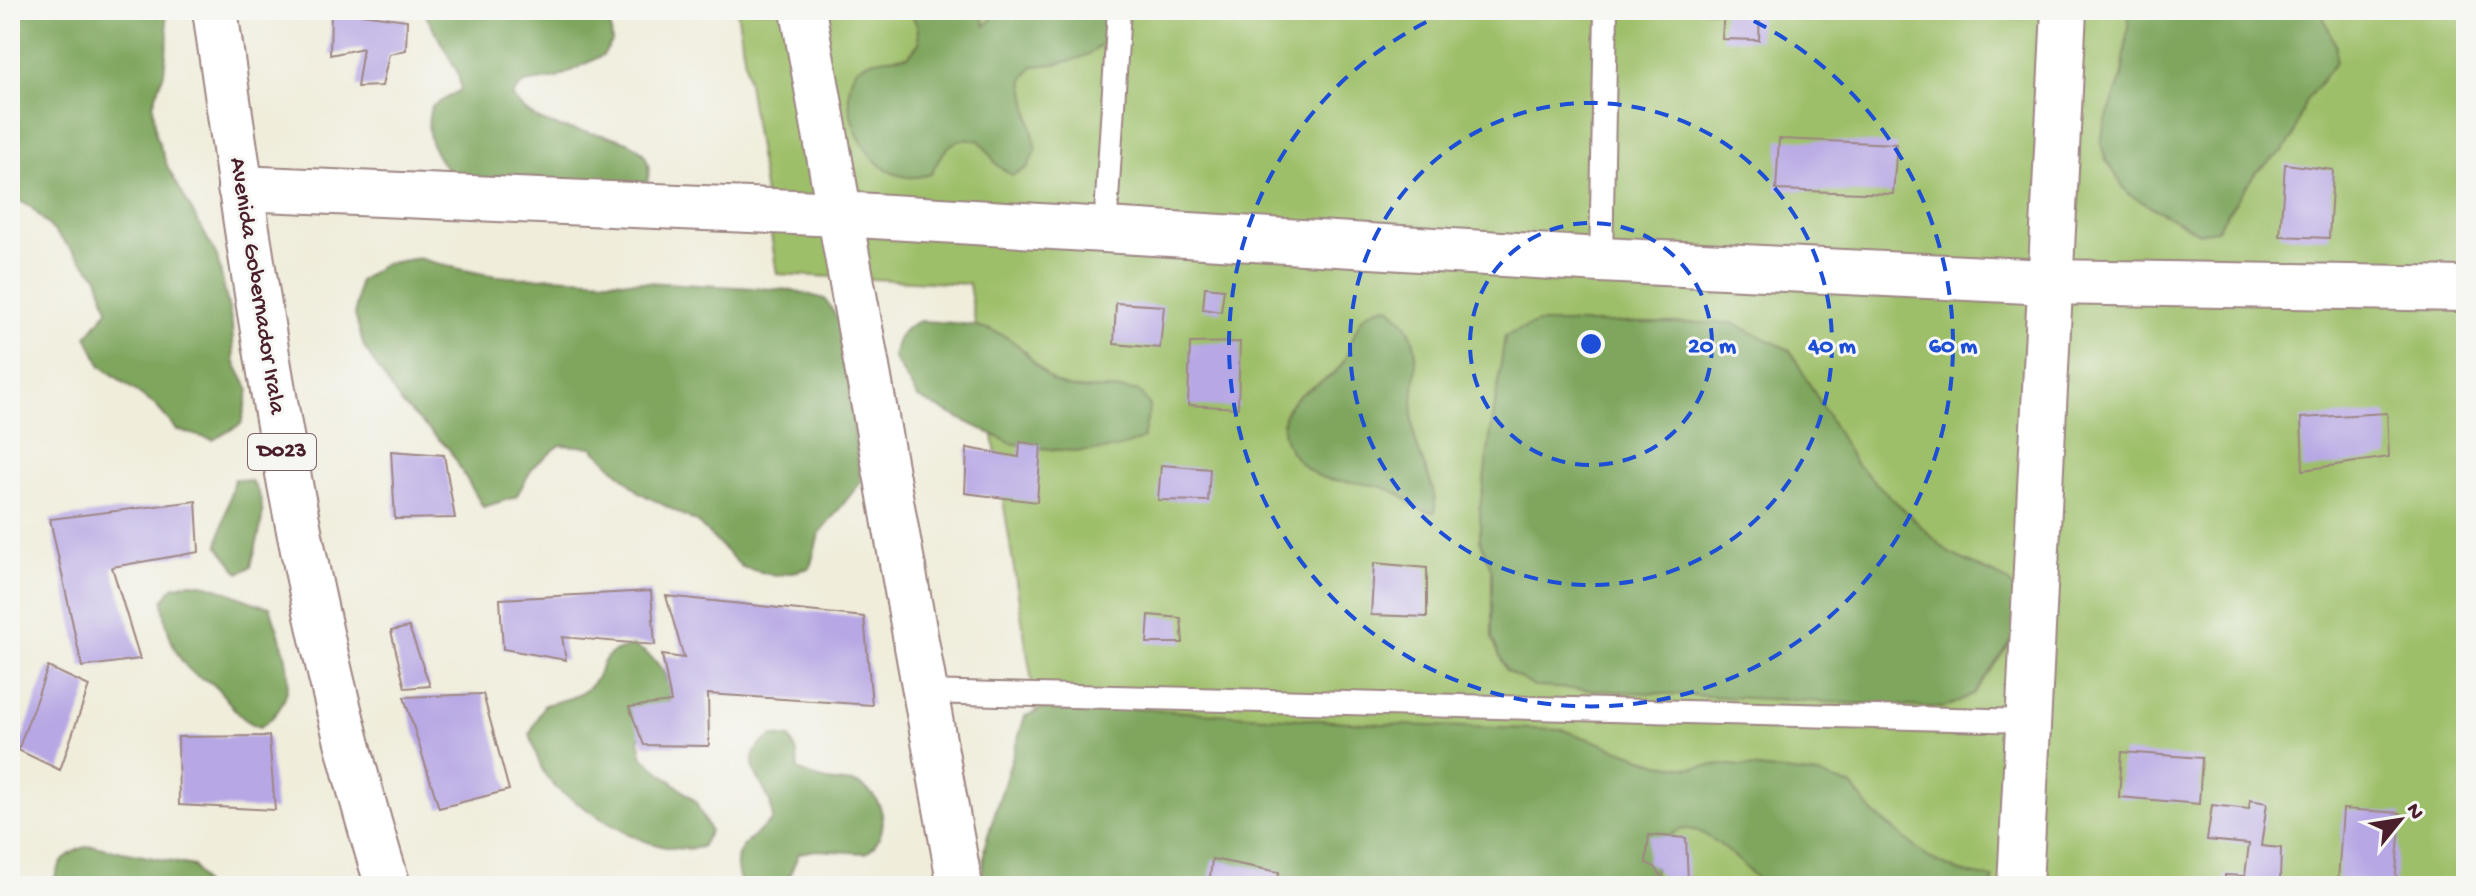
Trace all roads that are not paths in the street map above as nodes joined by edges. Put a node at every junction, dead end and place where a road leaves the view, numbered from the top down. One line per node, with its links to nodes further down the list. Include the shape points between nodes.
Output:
1 (215, 10): 6 (street, Avenida Gobernador Irala / D023)
2 (803, 10): 7 (street)
3 (1119, 10): 8 (lane)
4 (1606, 10): 9 (lane)
5 (2064, 10): 10 (street)
6 (240, 188): 7 (street); 14 (street, Avenida Gobernador Irala / D023, via 279,435 327,652)
7 (840, 214): 8 (street); 12 (street)
8 (1105, 231): 9 (street)
9 (1601, 260): 10 (street)
10 (2050, 282): 11 (street); 13 (street)
11 (2466, 289)
12 (924, 692): 13 (lane); 15 (street)
13 (2028, 721): 16 (street)
14 (388, 886)
15 (960, 886)
16 (2020, 886)

